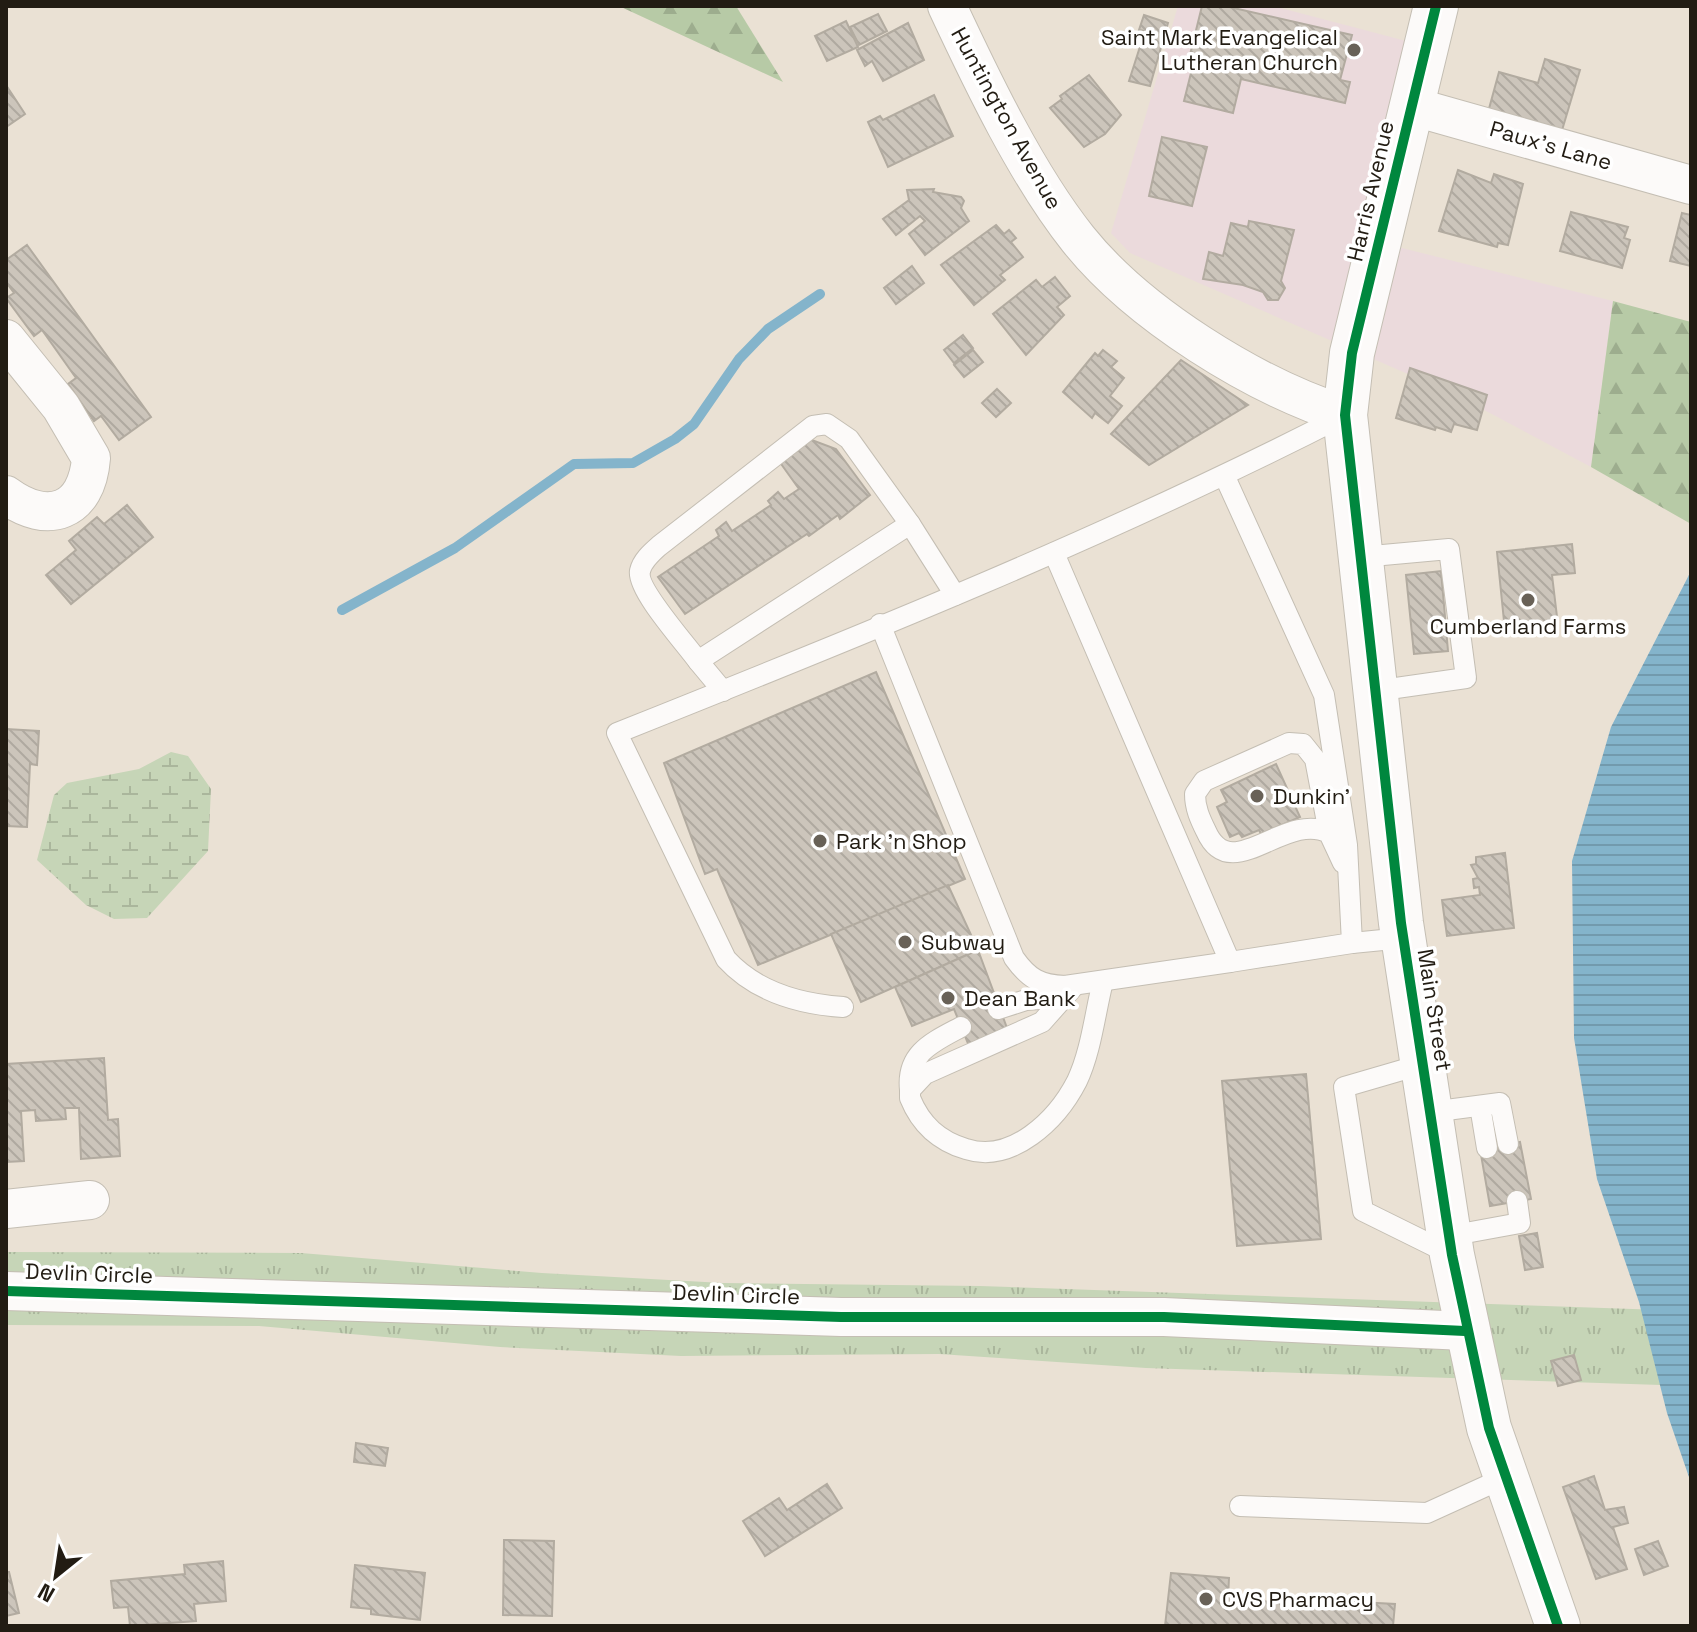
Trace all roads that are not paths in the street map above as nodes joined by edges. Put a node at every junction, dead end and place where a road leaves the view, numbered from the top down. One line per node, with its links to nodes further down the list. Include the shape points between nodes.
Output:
1 (947, 6): 6 (street, Huntington Avenue, via 1045,193 1100,265 1166,319 1224,356 1297,396)
2 (1436, 6): 3 (main road, Harris Avenue)
3 (1411, 106): 4 (street, Paux's Lane); 6 (main road, Harris Avenue)
4 (1691, 185)
5 (6, 339): 8 (street, via 61,407 91,458 84,486 60,510 41,514)
6 (1346, 401): 7 (lane); 11 (main road, Main Street)
7 (1225, 477): 10 (lane); 18 (lane, via 1324,695)
8 (6, 495)
9 (910, 524): 12 (lane); 14 (lane); 14 (lane, via 849,439 827,424 813,426 659,546 640,568 648,595)
10 (1054, 553): 12 (lane); 21 (lane)
11 (1361, 557): 16 (main road, Main Street); 16 (lane, via 1449,549 1466,678)
12 (955, 595): 13 (lane)
13 (880, 624): 15 (lane); 23 (lane, via 1014,958 1032,979)
14 (698, 661): 15 (lane)
15 (723, 691): 24 (lane, via 617,733 726,959 737,972 776,993)
16 (1375, 691): 19 (main road, Main Street)
17 (1329, 833): 17 (lane, via 1315,759 1298,742 1204,781 1195,794 1210,842 1225,852 1243,852 1297,828 1317,827); 18 (lane)
18 (1348, 875): 20 (lane)
19 (1403, 938): 20 (lane); 27 (main road, Main Street)
20 (1352, 943): 21 (lane)
21 (1230, 962): 22 (lane)
22 (1103, 981): 23 (lane); 28 (lane, via 1078,1079 1052,1116 1013,1147 980,1153 942,1140 915,1111)
23 (1071, 991): 25 (lane); 28 (lane, via 1042,1022 925,1074)
24 (843, 1007)
25 (998, 1009)
26 (961, 1027): 28 (lane, via 922,1050 911,1068)
27 (1423, 1064): 30 (main road, Main Street); 36 (lane, via 1344,1087 1363,1211)
28 (910, 1090)
29 (1480, 1106): 30 (lane); 31 (lane, via 1500,1103); 32 (lane)
30 (1431, 1112): 36 (main road, Main Street)
31 (1508, 1144)
32 (1487, 1148)
33 (90, 1200): 35 (street)
34 (1508, 1203): 36 (lane, via 1520,1223)
35 (6, 1209)
36 (1450, 1246): 38 (main road, Main Street)
37 (6, 1291): 38 (street, Devlin Circle, via 841,1317 1164,1317)
38 (1465, 1331): 39 (main road, Main Street)
39 (1506, 1477): 40 (lane, via 1427,1513); 41 (main road, Main Street)
40 (1240, 1506)
41 (1558, 1626)

